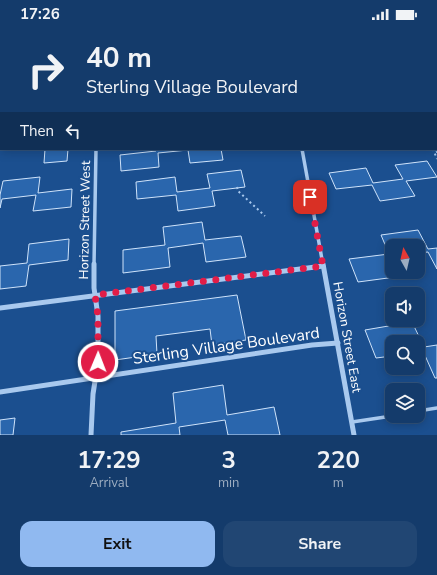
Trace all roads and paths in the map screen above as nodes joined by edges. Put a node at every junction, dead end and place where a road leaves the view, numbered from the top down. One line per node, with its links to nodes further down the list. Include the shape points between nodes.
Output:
1 (96, 150): 6 (street, Horizon Street West)
2 (302, 150): 5 (street, Horizon Street East)
3 (237, 188): 4 (path)
4 (265, 216)
5 (323, 266): 6 (street); 8 (street, Horizon Street East)
6 (95, 295): 7 (street); 9 (street, Horizon Street West, via 98,316 98,362)
7 (0, 308)
8 (338, 343): 9 (street, Sterling Village Boulevard); 14 (street, Horizon Street East)
9 (95, 378): 10 (street, Sterling Village Boulevard); 15 (street, Horizon Street West)
10 (0, 392)
11 (437, 408): 12 (lane)
12 (425, 410)
13 (385, 417): 14 (lane)
14 (352, 422): 16 (street, Horizon Street East)
15 (92, 435)
16 (354, 435)

